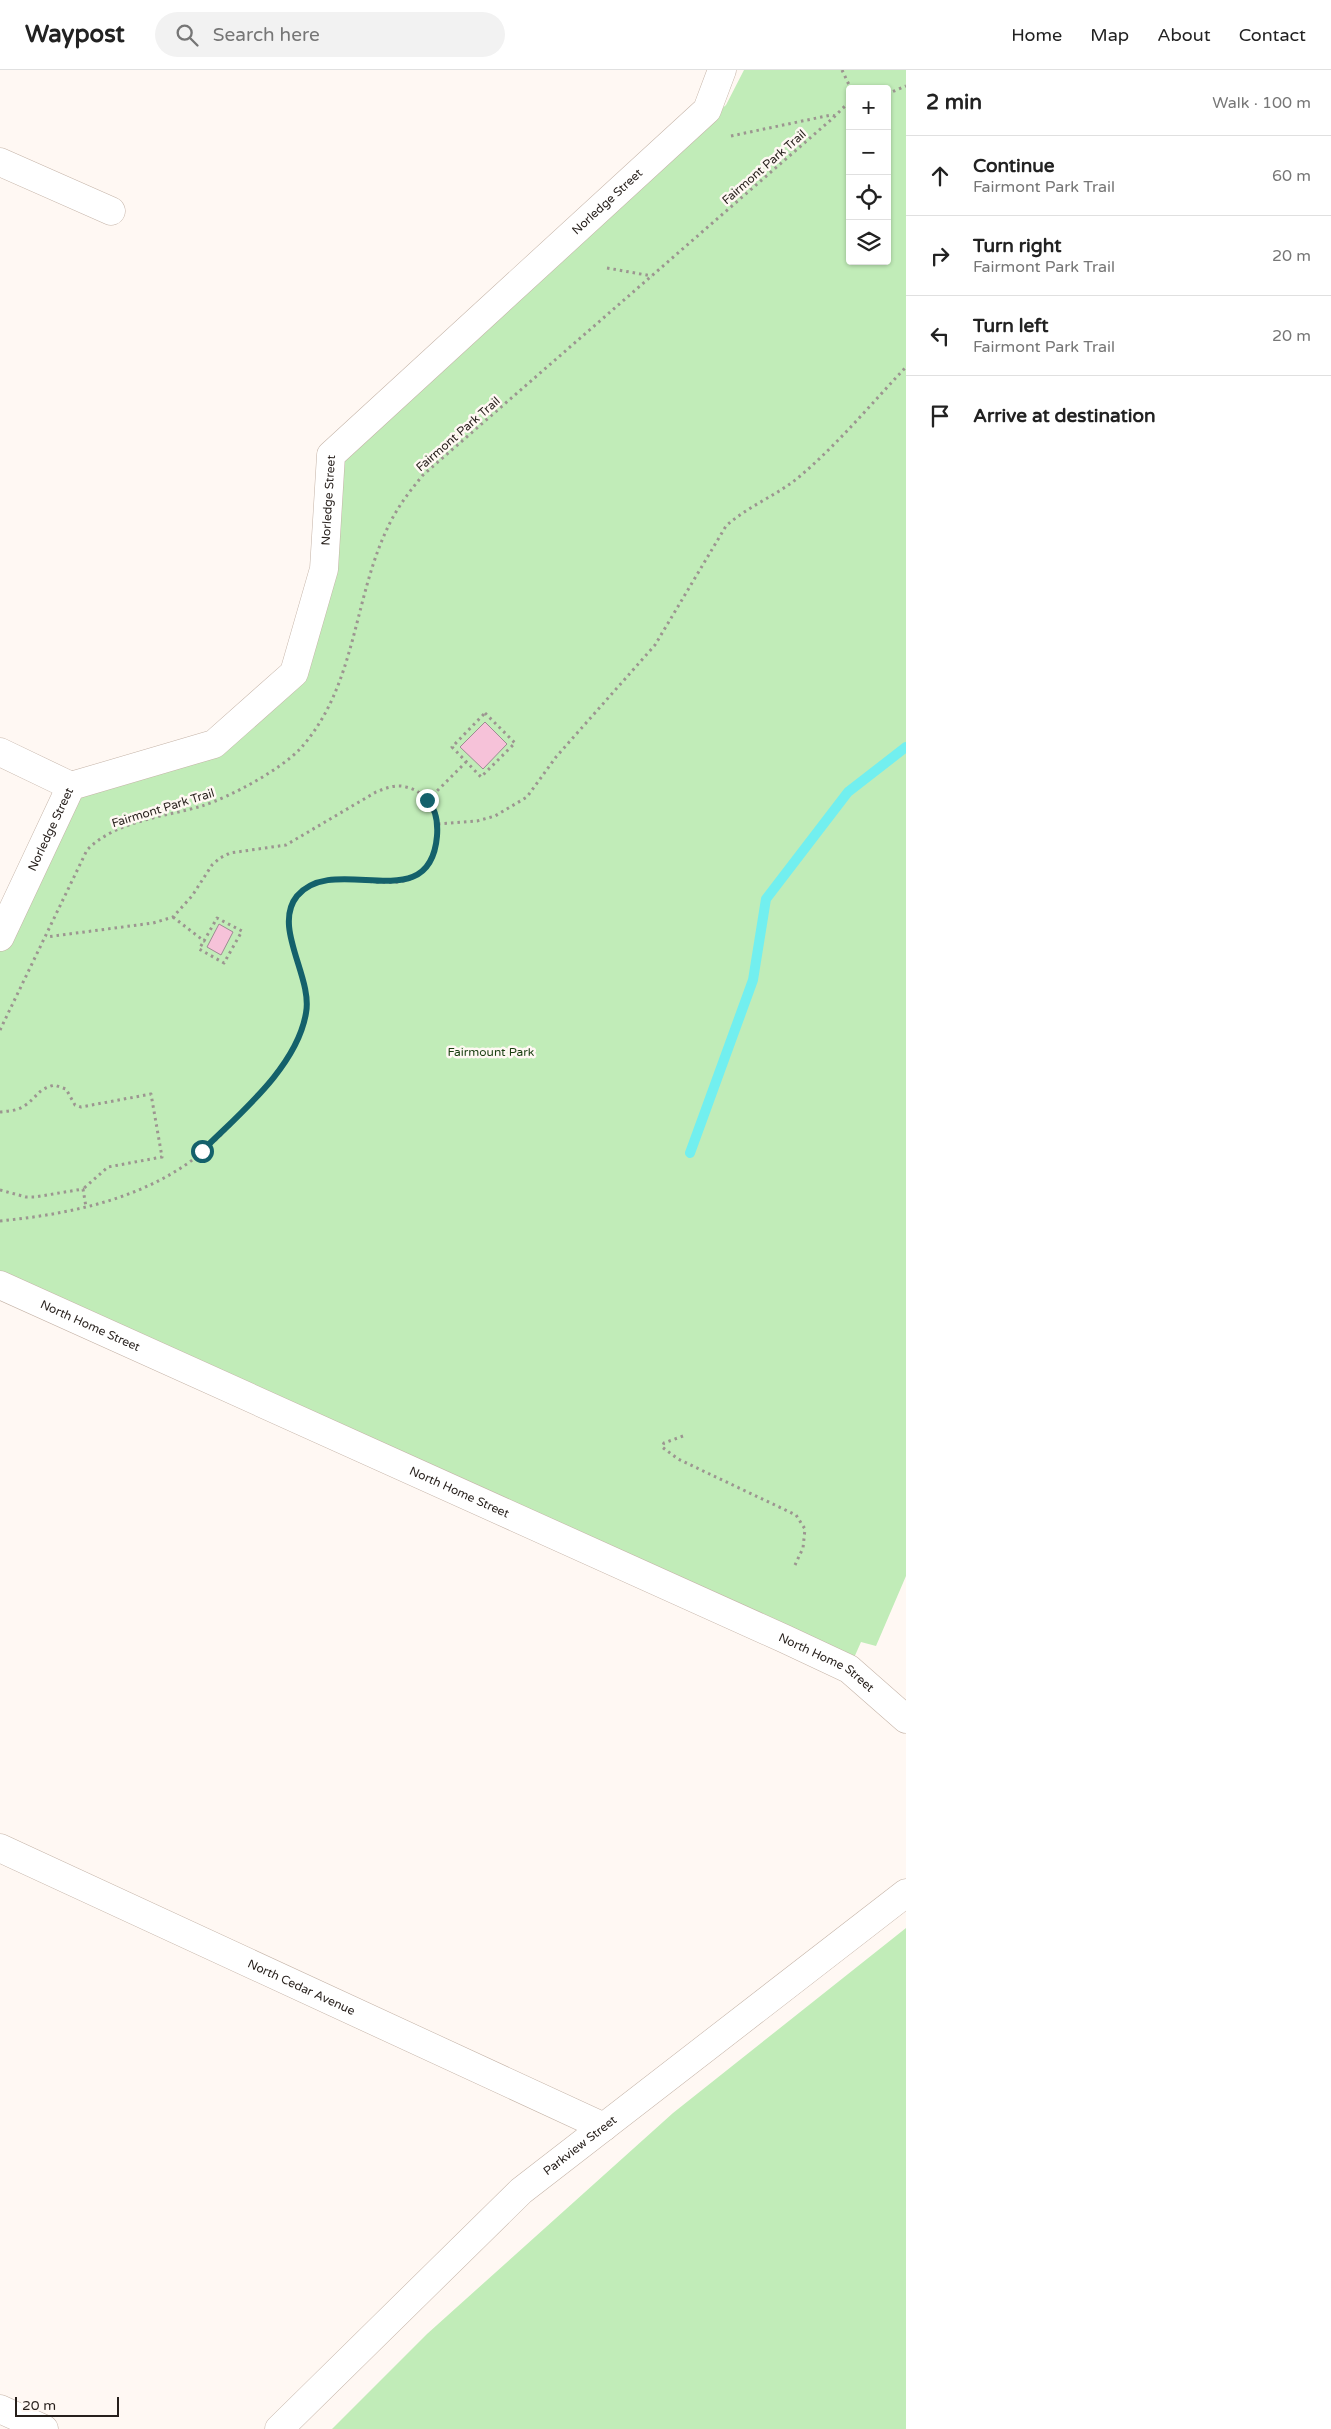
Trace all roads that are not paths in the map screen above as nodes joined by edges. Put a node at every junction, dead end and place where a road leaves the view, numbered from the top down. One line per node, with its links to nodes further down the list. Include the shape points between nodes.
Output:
1 (722, 70): 5 (street, Norledge Street, via 707,110 331,455 324,569 294,673 214,744)
2 (0, 162): 3 (street)
3 (111, 211)
4 (0, 752): 5 (street)
5 (71, 786): 6 (street, Norledge Street)
6 (0, 937)
7 (0, 1285): 8 (street, North Home Street, via 849,1669)
8 (906, 1719)
9 (0, 1848): 11 (street, North Cedar Avenue)
10 (906, 1893): 11 (street, Parkview Street)
11 (604, 2127): 14 (street, Parkview Street, via 521,2191)
12 (0, 2409): 13 (street)
13 (44, 2429)
14 (280, 2429)

